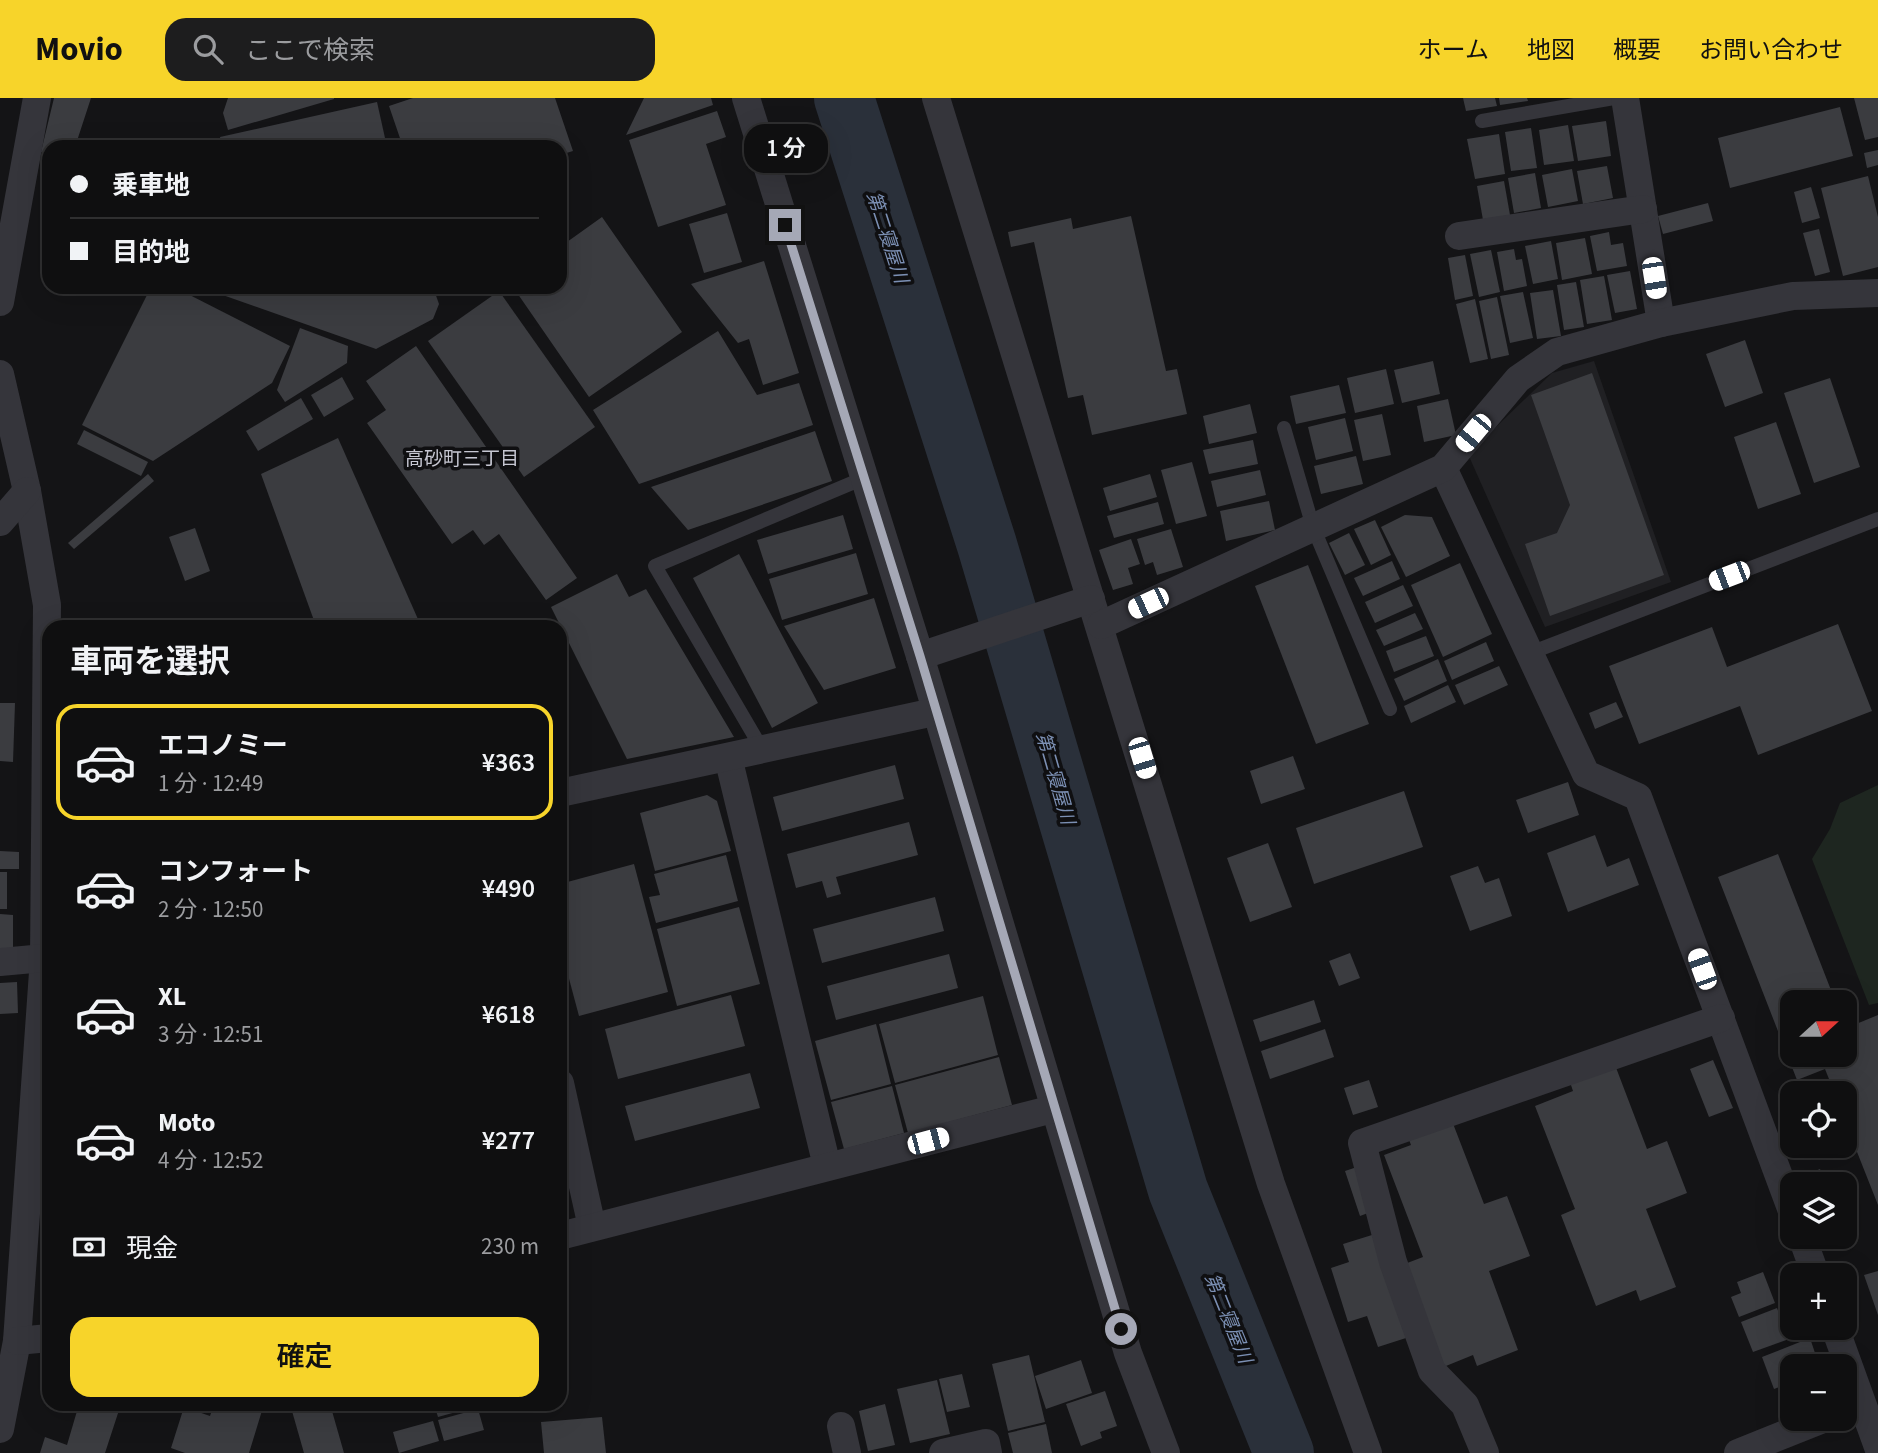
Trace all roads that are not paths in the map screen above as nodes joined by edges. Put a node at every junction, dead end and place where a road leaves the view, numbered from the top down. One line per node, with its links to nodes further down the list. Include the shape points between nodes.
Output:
1 (37, 98): 10 (street)
2 (746, 98): 15 (street)
3 (936, 98): 20 (street)
4 (1614, 98): 6 (lane)
5 (1625, 98): 7 (street)
6 (1482, 121)
7 (1643, 209): 8 (street); 11 (street)
8 (1460, 236)
9 (1878, 293): 11 (street, via 1793,296)
10 (0, 302)
11 (1661, 323): 14 (street, via 1557,352 1518,379)
12 (0, 374): 16 (street)
13 (1284, 428): 19 (lane)
14 (1443, 468): 19 (street); 22 (street)
15 (864, 478): 23 (street); 26 (lane, via 654,566)
16 (27, 491): 18 (street); 21 (street)
17 (1878, 519): 22 (lane)
18 (0, 522)
19 (1313, 527): 20 (street); 24 (lane)
20 (1096, 612): 23 (street); 50 (street, via 1271,1184)
21 (47, 620)
22 (1530, 653): 32 (street, via 1586,774 1638,797)
23 (920, 656): 25 (street)
24 (1390, 709)
25 (934, 712): 26 (street); 33 (street)
26 (762, 749): 27 (street)
27 (728, 757): 28 (street); 35 (street)
28 (567, 792)
29 (42, 958): 30 (street)
30 (0, 962)
31 (42, 986): 41 (street)
32 (1721, 1018): 36 (street); 51 (street, via 1362,1143 1393,1262 1432,1371 1465,1405)
33 (1053, 1109): 35 (street); 49 (street, via 1128,1353)
34 (567, 1114): 37 (street)
35 (827, 1166): 37 (street)
36 (1780, 1178)
37 (592, 1227): 38 (street)
38 (567, 1234)
39 (42, 1339): 41 (street)
40 (1839, 1340): 43 (street)
41 (17, 1341): 42 (street)
42 (5, 1377): 44 (street)
43 (1862, 1404): 46 (street)
44 (0, 1429)
45 (1793, 1431): 52 (street)
46 (1878, 1447)
47 (943, 1453): 48 (street, via 986,1443)
48 (988, 1453)
49 (1166, 1453)
50 (1368, 1453)
51 (1485, 1453)
52 (1738, 1453)

